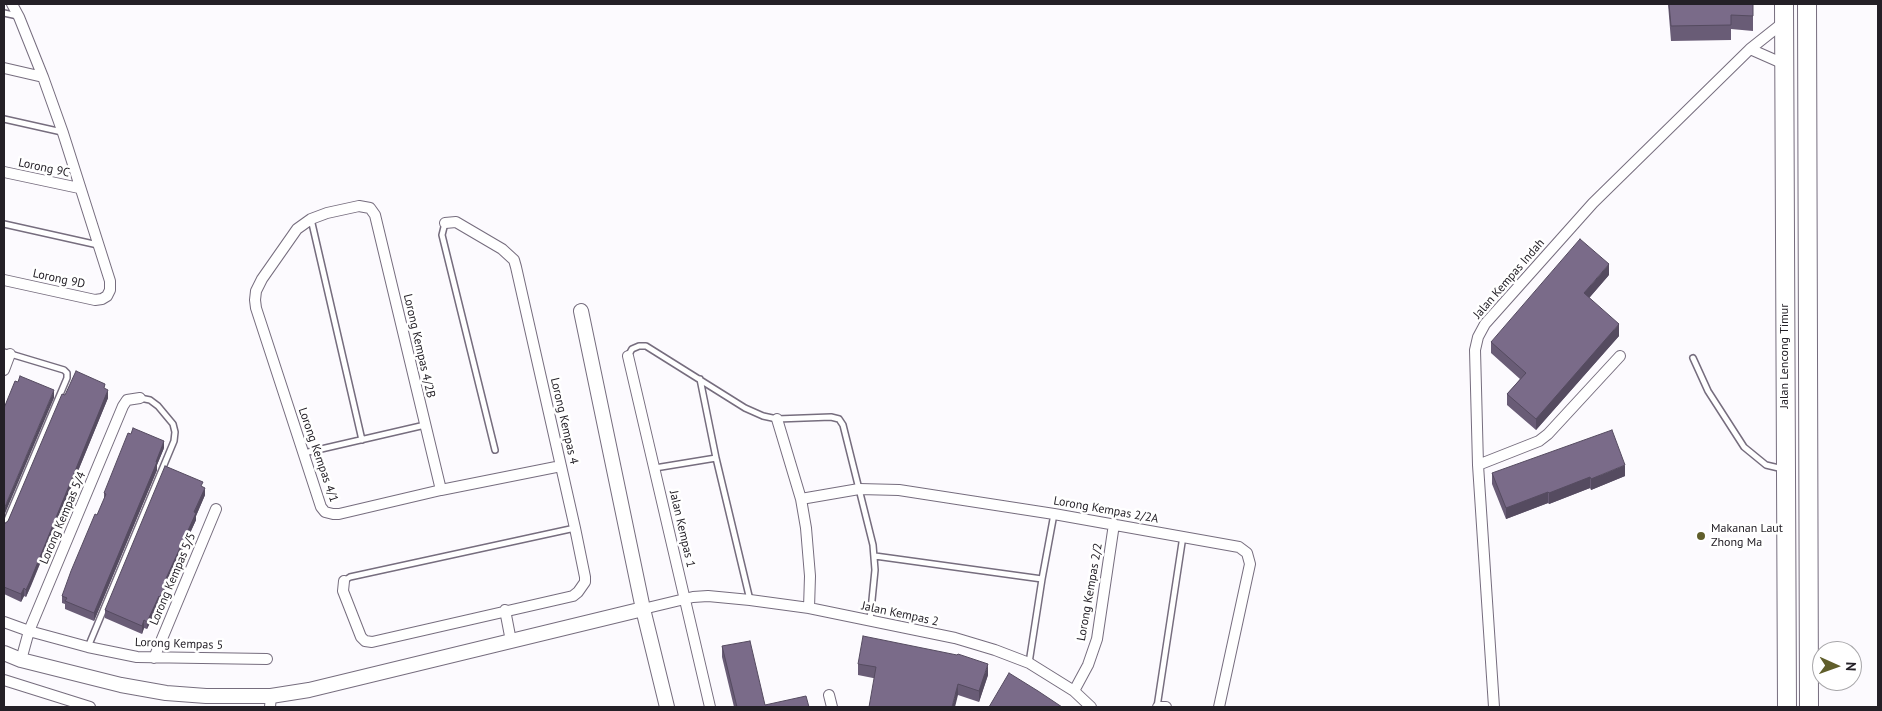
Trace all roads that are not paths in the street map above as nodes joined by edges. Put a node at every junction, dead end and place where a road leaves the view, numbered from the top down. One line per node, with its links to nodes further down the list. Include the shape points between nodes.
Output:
1 (12, 4): 5 (street)
2 (1784, 4): 6 (highway, Jalan Lencong Timur)
3 (1807, 4): 79 (highway, Jalan Lencong Timur)
4 (4, 13): 5 (lane)
5 (19, 17): 10 (street)
6 (1784, 22): 7 (street, Jalan Kempas Indah); 8 (highway, Jalan Lencong Timur)
7 (1750, 50): 8 (street); 34 (street, Jalan Kempas Indah, via 1593,203 1485,324 1475,350)
8 (1784, 64): 37 (highway, Jalan Lencong Timur)
9 (4, 68): 10 (street)
10 (43, 76): 12 (street)
11 (4, 119): 12 (lane)
12 (63, 132): 14 (street)
13 (4, 172): 14 (street, Lorong 9C)
14 (79, 188): 18 (street)
15 (310, 219): 29 (street, Lorong Kempas 4/2B, via 359,206 370,208 375,215); 30 (lane); 32 (street, Lorong Kempas 4/1, via 297,228 256,291 256,308)
16 (446, 223): 31 (lane, via 442,235); 35 (street, Lorong Kempas 4, via 460,224 502,248 514,260)
17 (4, 224): 18 (lane)
18 (98, 245): 19 (street, Lorong 9D, via 110,281 108,296 102,300)
19 (4, 280)
20 (581, 311): 52 (street)
21 (7, 353): 25 (street); 44 (lane, via 64,370 66,378)
22 (628, 356): 26 (lane, via 632,349 646,346); 36 (street, Jalan Kempas 1)
23 (1620, 356): 34 (street, via 1543,437)
24 (1693, 358): 37 (lane, via 1708,392 1744,447 1766,465)
25 (4, 370)
26 (700, 379): 28 (lane, via 745,408); 33 (lane)
27 (140, 398): 57 (street, Lorong Kempas 5/4, via 127,400 123,406); 59 (lane, via 158,406 173,424 174,440)
28 (777, 419): 38 (lane, via 839,419); 40 (street)
29 (425, 425): 30 (lane); 39 (street, Lorong Kempas 4/2B)
30 (362, 440): 32 (lane)
31 (495, 450)
32 (304, 454): 39 (street, Lorong Kempas 4/1, via 321,507 329,514)
33 (716, 458): 36 (lane); 51 (lane)
34 (1478, 465): 77 (street, Jalan Kempas Indah)
35 (561, 466): 39 (street, Lorong Kempas 4/1); 45 (street, Lorong Kempas 4)
36 (655, 468): 50 (street, Jalan Kempas 1)
37 (1786, 469): 78 (highway, Jalan Lencong Timur)
38 (859, 489): 40 (street, Lorong Kempas 2/2A); 42 (street, Lorong Kempas 2/2A, via 898,490); 47 (lane)
39 (441, 490)
40 (801, 500): 53 (street, via 810,552)
41 (216, 510): 61 (street, Lorong Kempas 5/5)
42 (1054, 514): 43 (street, Lorong Kempas 2/2A); 48 (lane)
43 (1114, 524): 46 (street, Lorong Kempas 2/2A); 66 (street, Lorong Kempas 2/2, via 1097,638)
44 (4, 527)
45 (575, 528): 49 (lane); 54 (street, Lorong Kempas 4, via 585,576 578,592 573,596)
46 (1183, 536): 74 (lane); 76 (street, Lorong Kempas 2/2A, via 1239,546 1247,553 1250,564)
47 (875, 556): 48 (lane); 55 (lane)
48 (1042, 580): 64 (lane)
49 (344, 581): 54 (street, Lorong Kempas 4, via 343,590 360,637 365,641)
50 (686, 598): 51 (street, Jalan Kempas 2, via 708,596); 52 (street, Jalan Kempas 2); 71 (street, Jalan Kempas 1)
51 (750, 600): 53 (street, Jalan Kempas 2)
52 (643, 608): 58 (street); 70 (street)
53 (809, 608): 55 (street, Jalan Kempas 2)
54 (506, 610): 58 (street)
55 (870, 620): 64 (street, Jalan Kempas 2, via 955,638)
56 (4, 622): 57 (street, Lorong Kempas 5)
57 (29, 631): 59 (street, Lorong Kempas 5); 63 (street, Lorong Kempas 5/4)
58 (511, 640): 68 (street)
59 (88, 646): 61 (street, Lorong Kempas 5)
60 (4, 653): 63 (street)
61 (154, 658): 62 (street, Lorong Kempas 5)
62 (267, 658)
63 (21, 660): 68 (street, via 166,693)
64 (1029, 663): 66 (street, Jalan Kempas 2)
65 (4, 680): 69 (street)
66 (1074, 691): 73 (street, Jalan Kempas 2)
67 (829, 695): 72 (street)
68 (270, 701)
69 (90, 707)
70 (667, 707)
71 (710, 707)
72 (832, 707)
73 (1092, 707)
74 (1158, 707): 75 (street)
75 (1166, 707)
76 (1219, 707)
77 (1494, 707)
78 (1787, 707)
79 (1809, 707)

